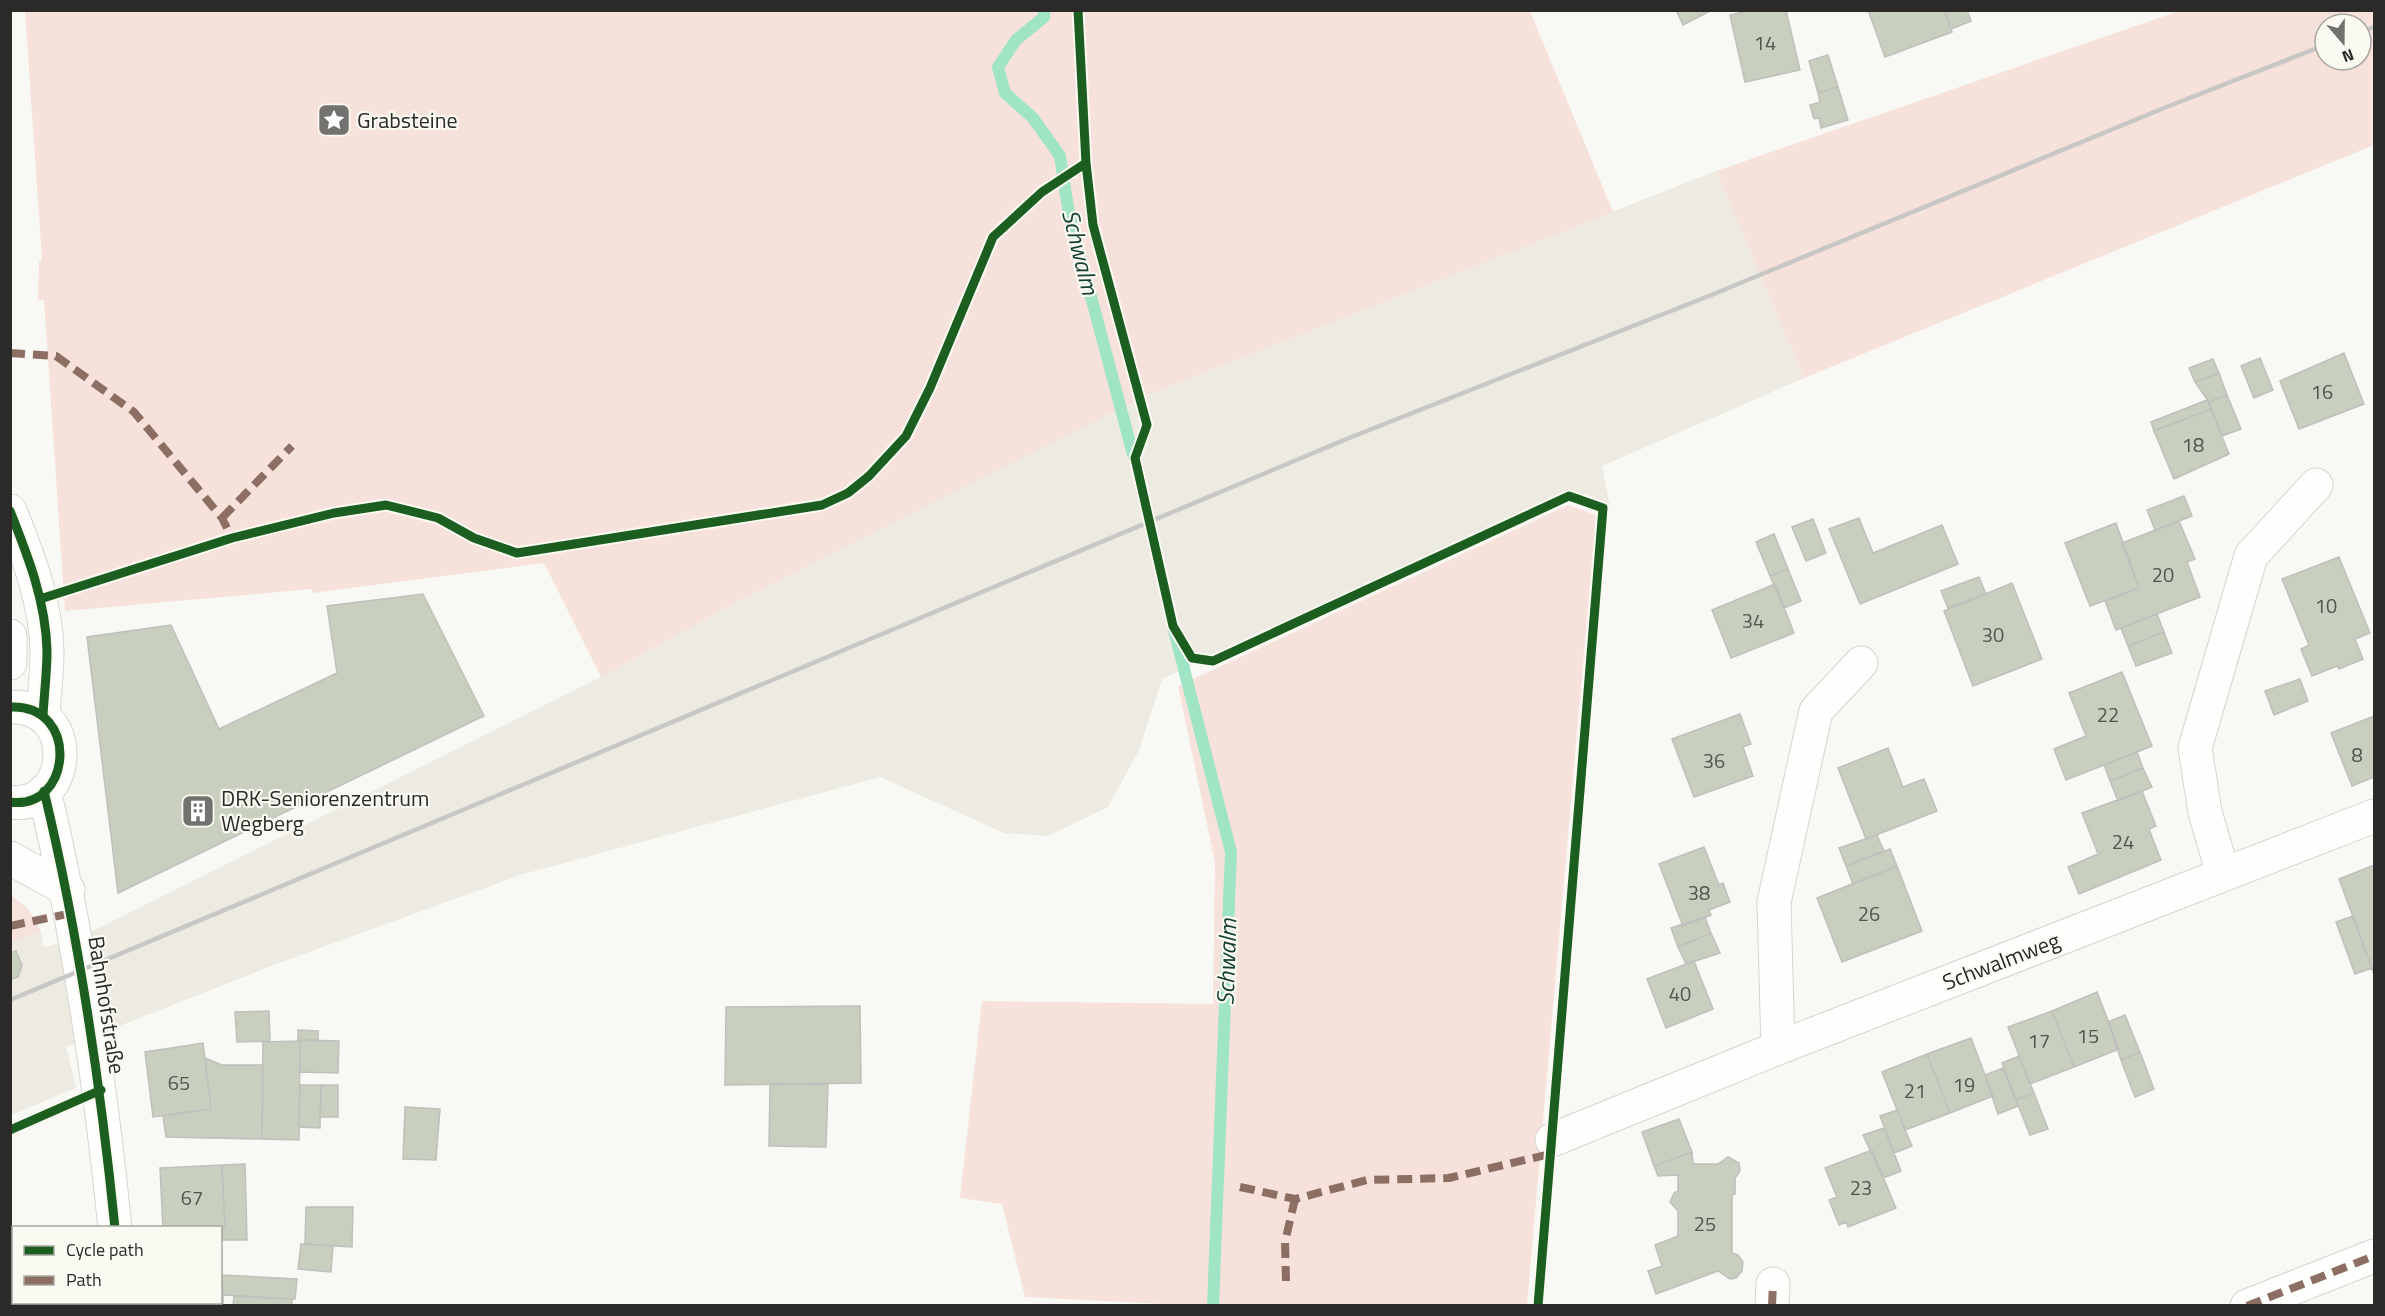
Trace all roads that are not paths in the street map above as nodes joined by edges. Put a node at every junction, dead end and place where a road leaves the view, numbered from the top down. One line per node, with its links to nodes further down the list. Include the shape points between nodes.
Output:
1 (2316, 485): 12 (street, via 2251,556 2195,748 2205,812)
2 (10, 511): 7 (street, via 33,569 40,599 47,650)
3 (10, 636): 4 (street)
4 (10, 663)
5 (1861, 663): 14 (street, via 1816,711 1774,902)
6 (10, 707): 7 (street)
7 (43, 716): 8 (street, via 59,739 62,753 54,780)
8 (44, 791): 9 (street, via 31,799); 13 (street, Bahnhofstraße)
9 (10, 802)
10 (2374, 816): 12 (street, Schwalmweg)
11 (10, 858): 13 (street)
12 (2223, 874): 14 (street, Schwalmweg)
13 (68, 890): 16 (street, Bahnhofstraße, via 101,1090)
14 (1779, 1048): 15 (street, Schwalmweg)
15 (1552, 1140)
16 (114, 1226)
17 (2374, 1256): 18 (street)
18 (2247, 1305)

